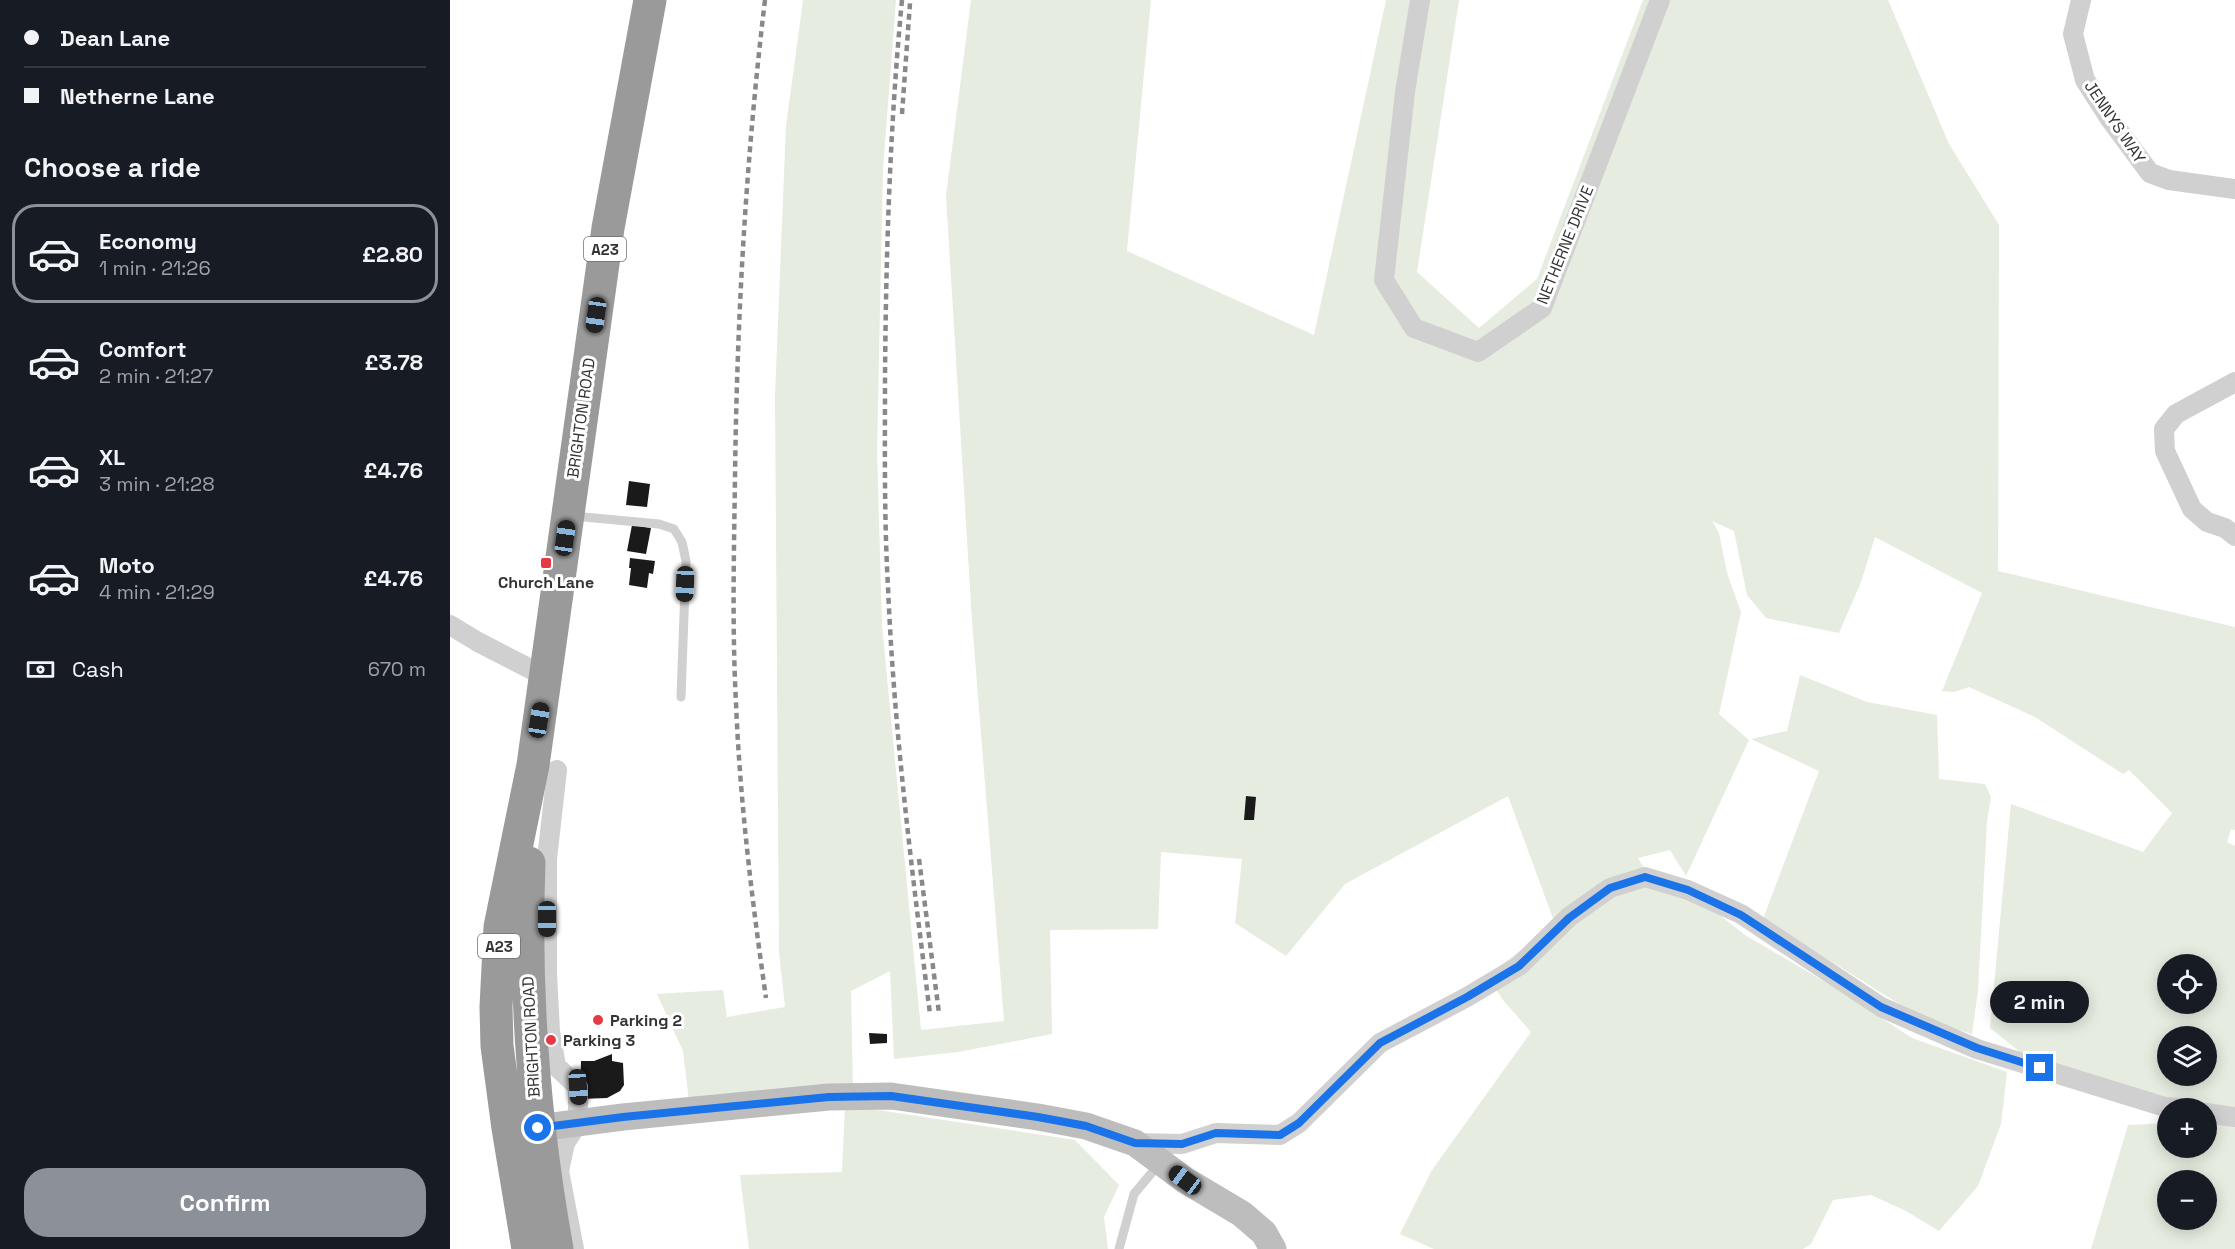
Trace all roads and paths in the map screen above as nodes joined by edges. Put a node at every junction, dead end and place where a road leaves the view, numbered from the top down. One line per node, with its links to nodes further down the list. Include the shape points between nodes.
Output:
1 (650, 0): 7 (highway, BRIGHTON ROAD / A23, via 608,228)
2 (1420, 0): 3 (street, NETHERNE DRIVE, via 1405,92 1384,280 1414,328 1478,352 1542,308)
3 (1660, 0)
4 (2081, 0): 5 (street, JENNYS WAY, via 2073,34 2085,80 2146,179)
5 (2235, 189)
6 (2235, 382): 8 (street, via 2176,414 2164,429 2165,451 2192,509 2207,522)
7 (568, 515): 10 (highway, BRIGHTON ROAD / A23); 11 (lane, via 675,529 686,561)
8 (2235, 536)
9 (450, 624): 10 (street)
10 (546, 677): 12 (highway, BRIGHTON ROAD / A23)
11 (681, 697)
12 (545, 768): 13 (highway, BRIGHTON ROAD / A23, via 527,926); 18 (highway, BRIGHTON ROAD / A23, via 500,927 497,1046)
13 (537, 981): 17 (street, BRIGHTON ROAD, via 556,1066 578,1087); 18 (highway, BRIGHTON ROAD / A23)
14 (2157, 1105): 19 (street, via 1977,1048 1881,1007 1741,915 1688,890 1645,877 1610,888 1569,918 1519,966 1380,1043 1299,1123 1280,1135 1216,1133 1182,1144)
15 (2217, 1115): 16 (street)
16 (2235, 1117)
17 (579, 1123): 18 (street); 19 (street, via 829,1097 891,1096 1086,1126); 21 (street, via 565,1143)
18 (523, 1128): 21 (highway, A23); 22 (highway, A23)
19 (1135, 1143): 20 (street)
20 (1161, 1162): 25 (lane, via 1134,1194); 26 (street, via 1242,1214 1264,1233)
21 (554, 1184): 23 (highway, A23); 24 (street)
22 (528, 1249)
23 (556, 1249)
24 (574, 1249)
25 (1119, 1249)
26 (1273, 1249)

